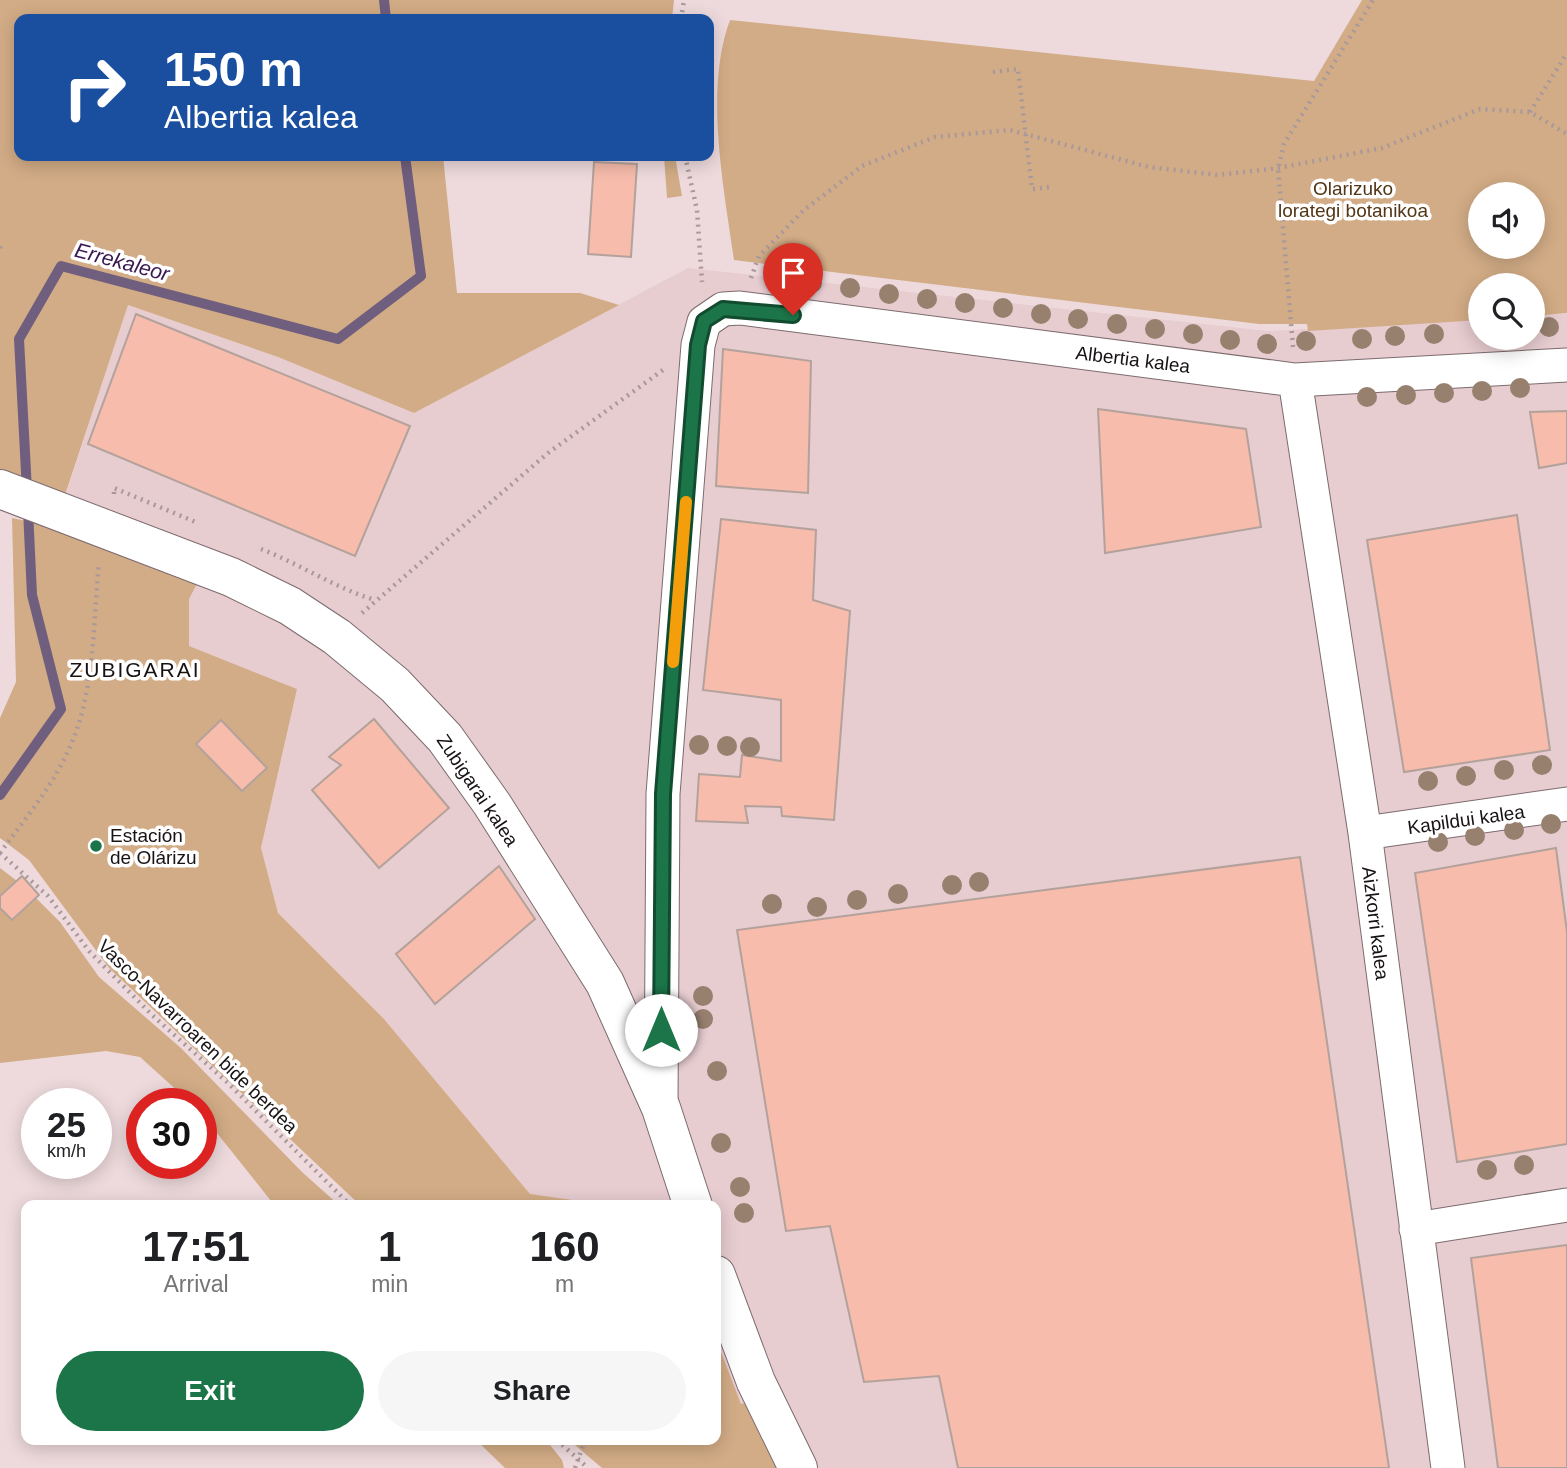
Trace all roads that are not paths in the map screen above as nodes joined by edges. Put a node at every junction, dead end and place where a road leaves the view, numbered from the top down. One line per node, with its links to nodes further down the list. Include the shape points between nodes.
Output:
1 (1567, 365): 2 (street, Albertia kalea)
2 (1296, 380): 5 (street, Aizkorri kalea); 6 (street, Albertia kalea, via 740,308 723,309 701,333 663,794)
3 (0, 489): 6 (main road, Zubigarai kalea, via 231,578 290,606 396,685 446,738 605,984)
4 (1567, 804): 5 (street, Kapildui kalea)
5 (1365, 833): 9 (street, Aizkorri kalea)
6 (661, 1108): 7 (main road, Zubigarai kalea)
7 (691, 1197)
8 (1567, 1205): 9 (street)
9 (1416, 1229): 12 (street, Aizkorri kalea)
10 (721, 1288): 11 (main road, via 756,1382)
11 (798, 1468)
12 (1448, 1468)

